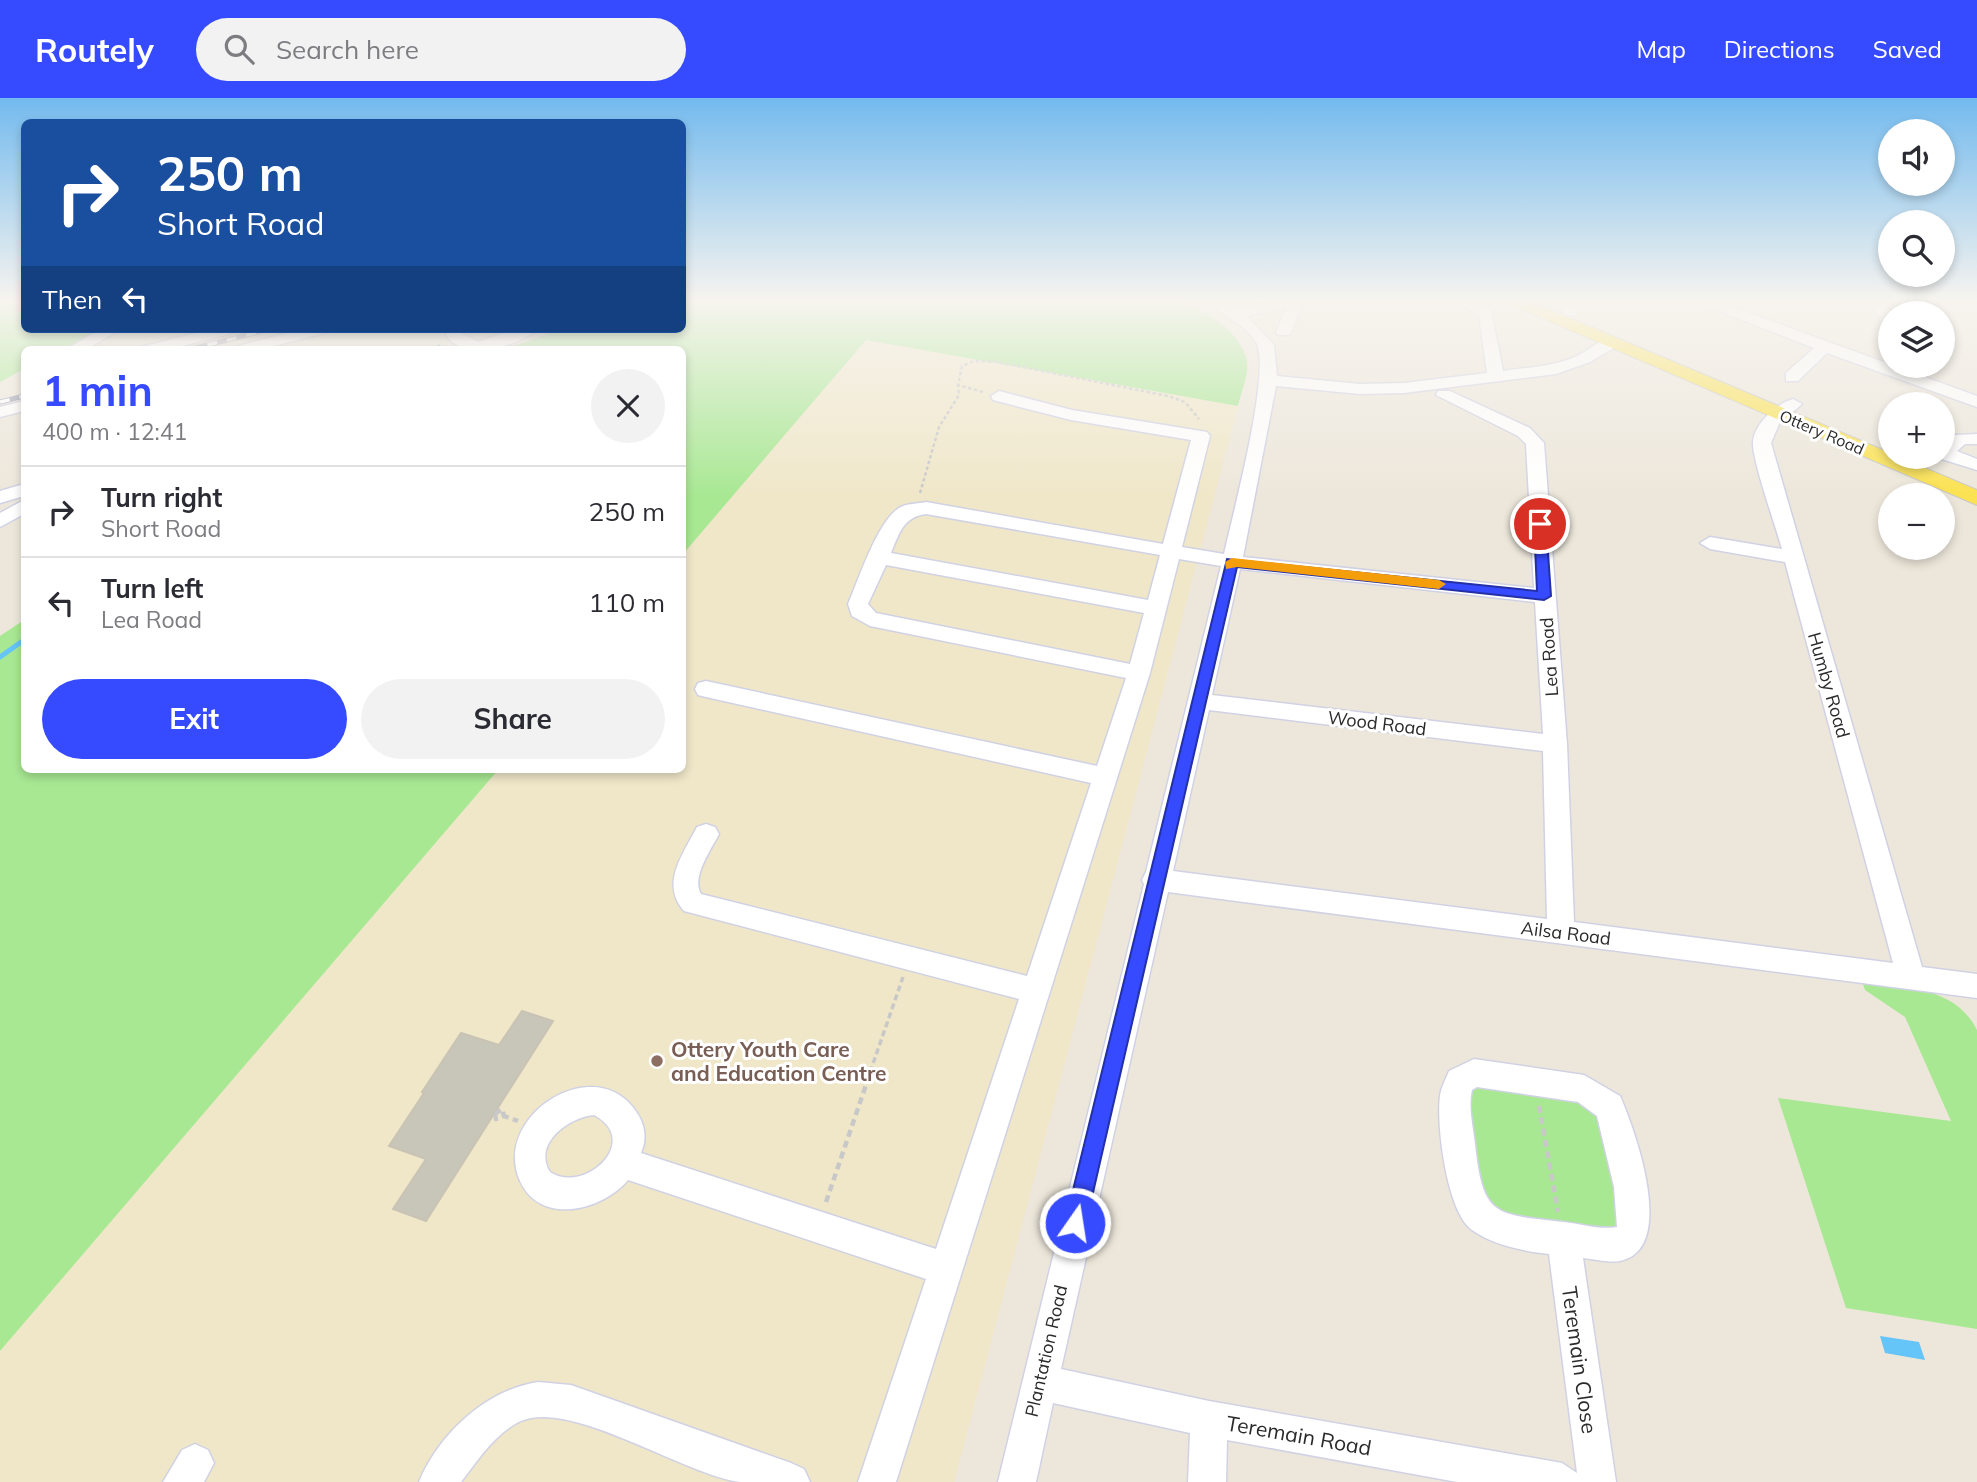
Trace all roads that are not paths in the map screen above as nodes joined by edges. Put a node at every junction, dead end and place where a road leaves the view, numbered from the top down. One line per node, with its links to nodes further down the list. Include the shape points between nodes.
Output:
1 (1268, 366): 12 (street, Plantation Road)
2 (1282, 366): 13 (street, via 1305,381)
3 (1493, 366): 9 (street)
4 (1570, 366): 9 (street)
5 (1674, 366): 19 (main road, Ottery Road)
6 (1693, 366): 19 (main road, Ottery Road)
7 (1804, 366): 10 (street)
8 (1874, 366): 14 (street)
9 (1496, 377): 13 (street, via 1382,389)
10 (1792, 377)
11 (1933, 378): 14 (street)
12 (1269, 380): 13 (street); 37 (street, Plantation Road)
13 (1323, 386)
14 (1936, 389): 17 (street)
15 (1444, 395): 38 (street, Lea Road, via 1524,432 1535,443)
16 (999, 396): 34 (street, via 1071,415 1201,436)
17 (1977, 402)
18 (21, 407): 20 (street)
19 (1786, 409): 22 (main road, Ottery Road); 30 (main road, Ottery Road); 35 (street, Humby Road, via 1763,434 1762,443)
20 (0, 412)
21 (1977, 439): 23 (street)
22 (1878, 441)
23 (1955, 443)
24 (1955, 460): 25 (street)
25 (1977, 465)
26 (1955, 468): 27 (main road)
27 (1977, 481)
28 (21, 491): 29 (street)
29 (0, 497)
30 (1977, 501)
31 (21, 508): 32 (street)
32 (0, 521)
33 (1710, 543): 35 (street)
34 (1171, 551): 36 (street, via 915,509 894,524); 37 (street); 39 (street)
35 (1793, 557): 48 (street, Humby Road)
36 (881, 558): 39 (street); 40 (street, via 858,604 859,611 870,619)
37 (1232, 562): 38 (street); 42 (street, Plantation Road)
38 (1544, 596): 43 (street, Lea Road)
39 (1153, 608): 40 (street)
40 (1139, 673): 44 (street)
41 (706, 689): 44 (street)
42 (1198, 701): 43 (street, Wood Road); 46 (street, Plantation Road)
43 (1555, 744): 47 (street, Lea Road)
44 (1105, 777): 49 (street)
45 (706, 834): 49 (street, via 685,883 684,892 693,903)
46 (1156, 880): 47 (street, Ailsa Road); 54 (street, Plantation Road)
47 (1561, 933): 48 (street, Ailsa Road)
48 (1911, 977): 50 (street, Ailsa Road)
49 (1037, 991): 53 (street)
50 (1973, 992)
51 (623, 1163): 53 (street)
52 (1563, 1238): 52 (street, via 1619,1245 1632,1234 1632,1204 1609,1106 1584,1089 1484,1073 1460,1081 1454,1099 1463,1181 1473,1208 1488,1222 1504,1228); 62 (street, Teremain Close)
53 (947, 1269): 58 (street)
54 (1038, 1382): 55 (street, Teremain Road); 59 (street, Plantation Road)
55 (1209, 1419): 60 (street); 61 (street, Teremain Road)
56 (438, 1482): 57 (street, via 501,1412 536,1400 571,1403)
57 (791, 1482)
58 (877, 1482)
59 (1017, 1482)
60 (1207, 1482)
61 (1562, 1482)
62 (1597, 1482)

